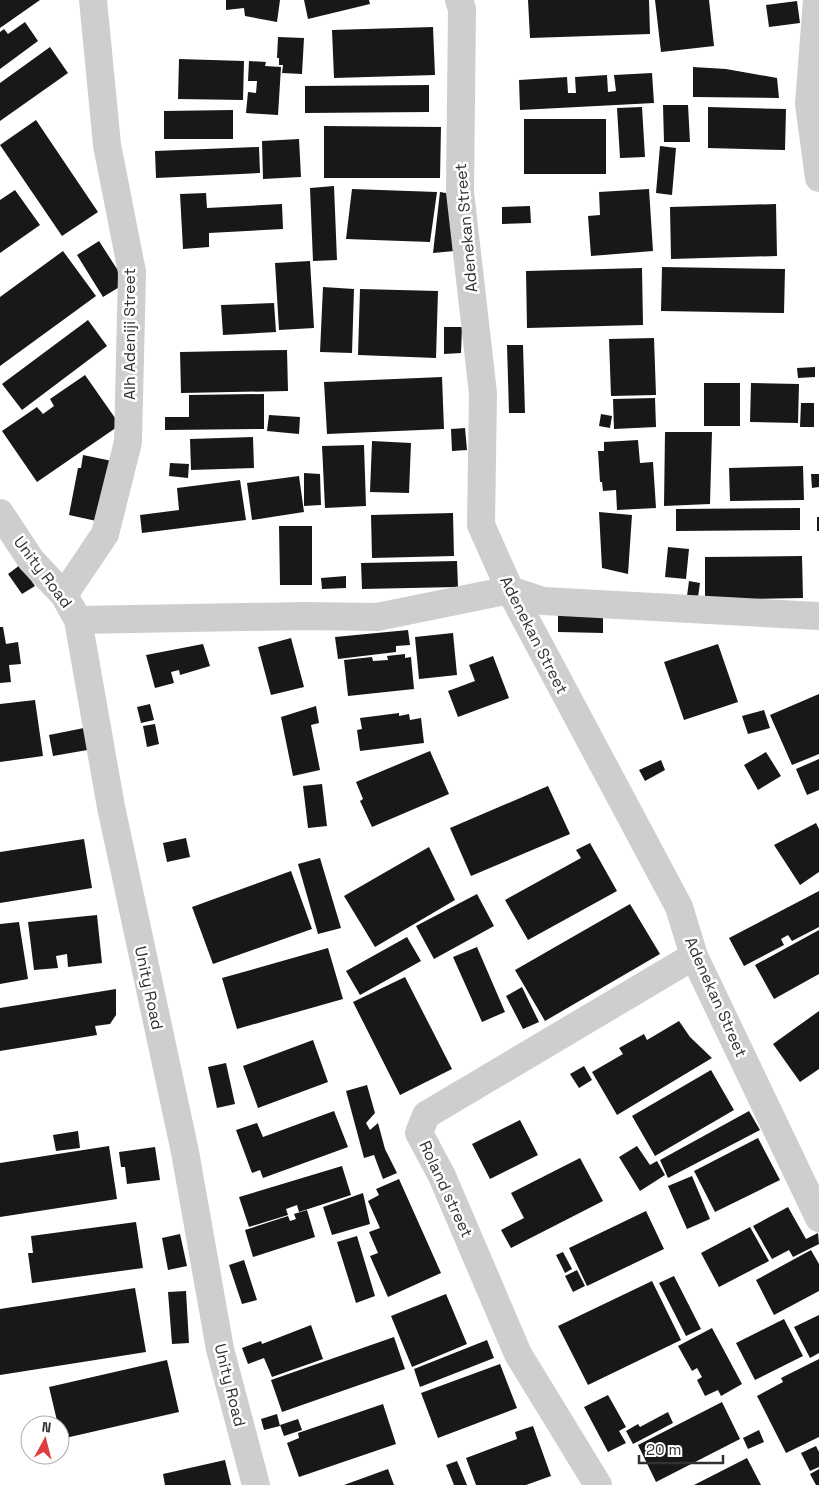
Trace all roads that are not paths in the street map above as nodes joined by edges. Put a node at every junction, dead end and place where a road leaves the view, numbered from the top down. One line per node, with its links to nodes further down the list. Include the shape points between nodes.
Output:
1 (93, 0): 7 (street, Alh Adeniji Street, via 107,146 132,272 128,442 105,534)
2 (459, 0): 6 (street, Adenekan Street, via 462,9 460,192 483,393 481,525)
3 (818, 0): 4 (street, via 809,104)
4 (819, 178)
5 (0, 513): 7 (street, Unity Road, via 31,560)
6 (510, 590): 8 (street, via 543,600); 9 (street, via 377,617); 10 (street, Adenekan Street, via 679,907)
7 (64, 595): 9 (street, Unity Road)
8 (819, 616)
9 (78, 620): 12 (street, Unity Road, via 111,808 185,1152 220,1349)
10 (694, 956): 11 (street, Adenekan Street); 13 (street, Roland street, via 426,1114 419,1133 442,1176 518,1354)
11 (819, 1218)
12 (256, 1485)
13 (598, 1485)

